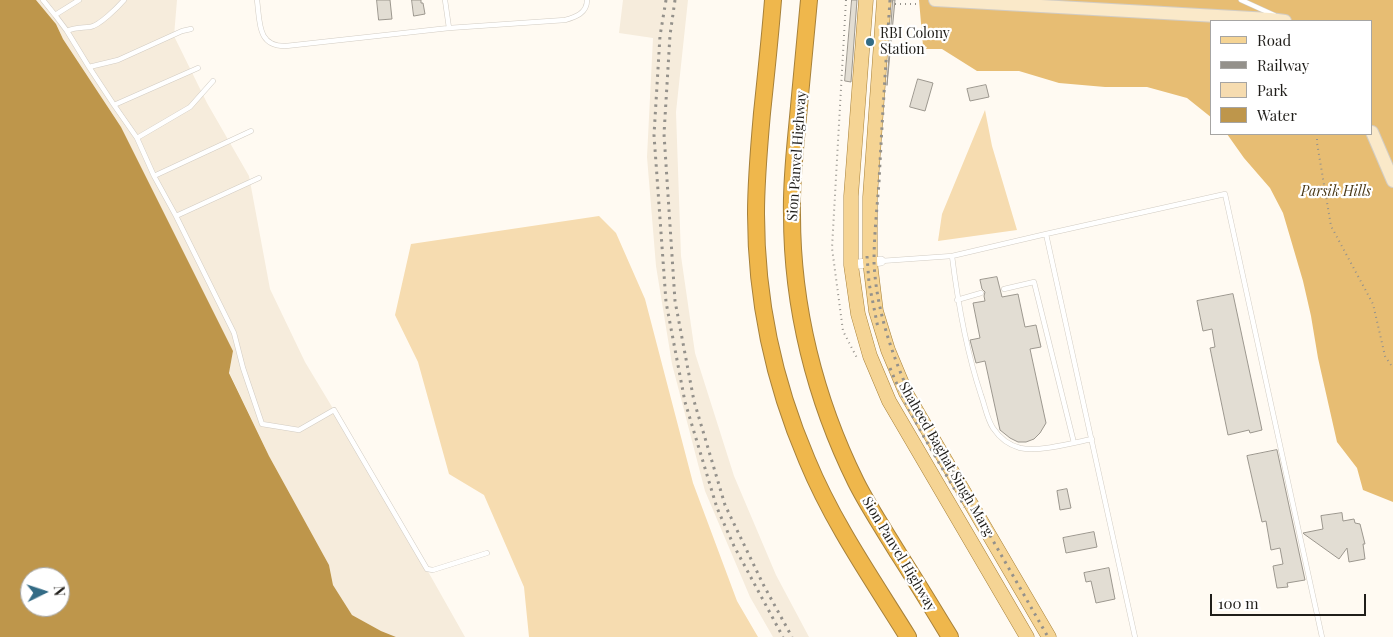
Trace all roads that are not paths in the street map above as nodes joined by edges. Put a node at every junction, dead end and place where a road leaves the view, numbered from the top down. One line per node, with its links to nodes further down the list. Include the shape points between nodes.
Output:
1 (43, 0): 13 (lane)
2 (79, 0): 13 (lane)
3 (124, 0): 18 (lane, via 93,27)
4 (257, 0): 16 (lane, via 261,32 275,46)
5 (445, 0): 16 (lane)
6 (586, 0): 16 (lane, via 583,12 565,20)
7 (773, 0): 40 (highway, via 756,216 757,258 769,341 792,422 821,491)
8 (809, 0): 41 (highway, Sion Panvel Highway, via 792,176 793,255 804,333 826,410 856,483)
9 (866, 0): 33 (main road, Shaheed Baghat Singh Marg, via 851,196)
10 (935, 0): 14 (street)
11 (1241, 0): 15 (lane)
12 (889, 2): 32 (main road, Shaheed Baghat Singh Marg, via 870,197)
13 (55, 15): 18 (lane)
14 (1274, 20)
15 (1285, 20)
16 (449, 28)
17 (191, 29): 19 (lane, via 118,60)
18 (67, 31): 19 (lane)
19 (89, 67): 22 (lane)
20 (198, 68): 22 (lane)
21 (213, 81): 25 (lane, via 190,107)
22 (114, 105): 25 (lane)
23 (251, 131): 26 (lane)
24 (1373, 134): 28 (street)
25 (137, 138): 26 (lane)
26 (154, 176): 29 (lane)
27 (259, 178): 29 (lane)
28 (1393, 181)
29 (176, 216): 39 (lane, via 234,333 262,424 300,430 334,410 427,569 433,570)
30 (1046, 234): 31 (lane); 37 (lane); 45 (lane, via 1225,194)
31 (952, 256): 32 (lane); 36 (lane)
32 (875, 261): 33 (street); 43 (main road, Shaheed Baghat Singh Marg, via 876,310 906,393)
33 (851, 265): 42 (main road, Shaheed Baghat Singh Marg, via 858,314 870,356 889,401)
34 (1004, 289): 38 (lane, via 1034,282)
35 (981, 294): 36 (lane)
36 (957, 300): 38 (lane, via 971,365 998,435 1021,448 1039,449)
37 (1092, 439): 38 (lane); 44 (lane)
38 (1074, 443)
39 (486, 553)
40 (908, 637)
41 (950, 637)
42 (1028, 637)
43 (1049, 637)
44 (1135, 637)
45 (1322, 637)

